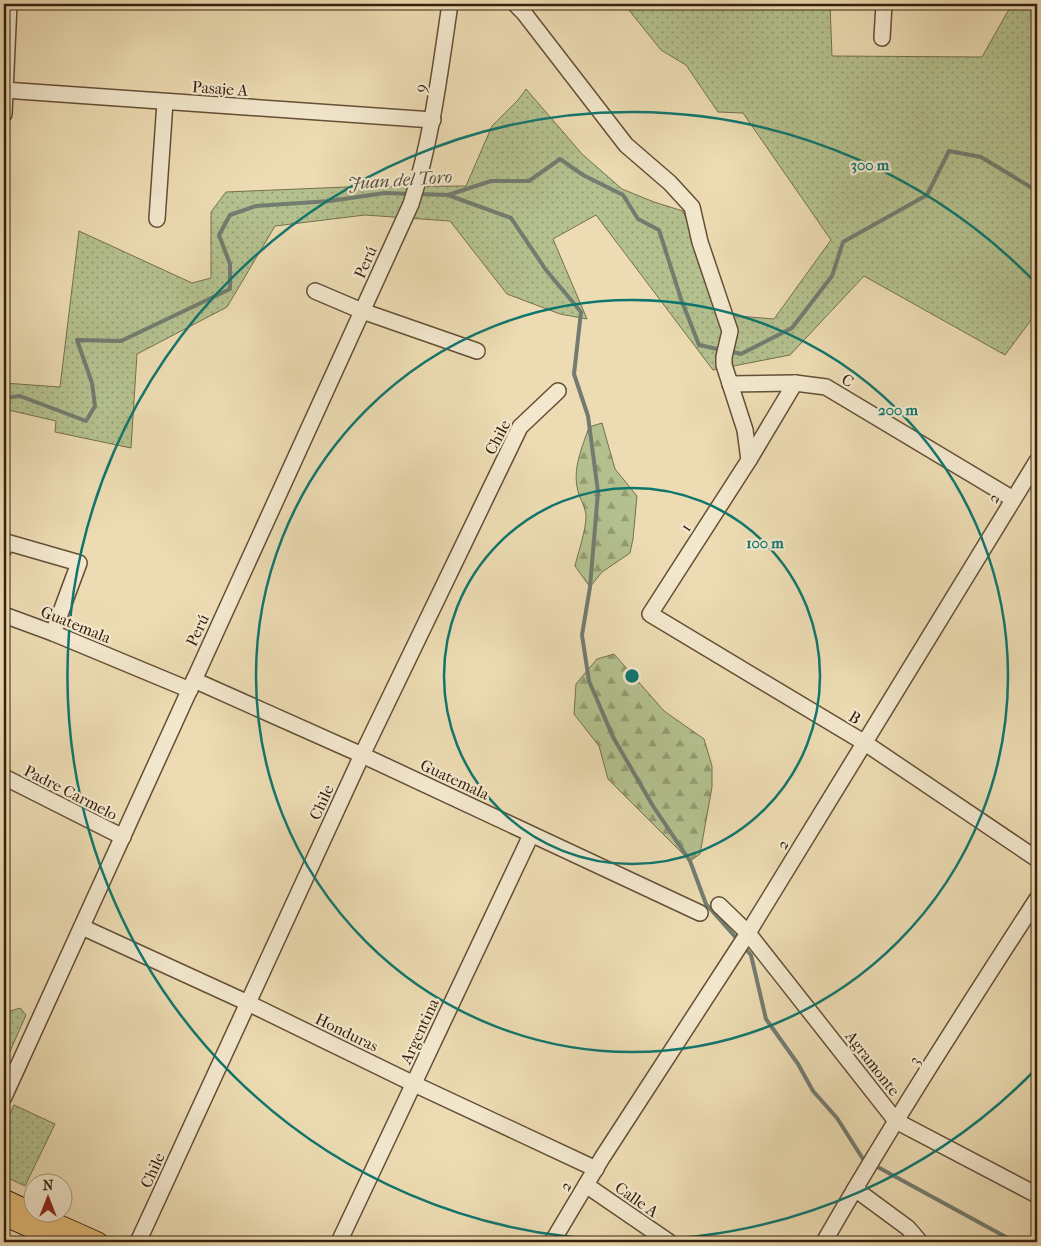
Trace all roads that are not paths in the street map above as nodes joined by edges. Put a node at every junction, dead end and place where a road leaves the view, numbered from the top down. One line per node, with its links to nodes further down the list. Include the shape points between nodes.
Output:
1 (8, 4): 6 (street)
2 (450, 4): 9 (street, 9)
3 (515, 4): 16 (street, via 626,145 692,207 700,242 730,331 724,357)
4 (884, 4): 5 (street)
5 (882, 38)
6 (4, 90): 7 (street, Pasaje A); 8 (street)
7 (165, 102): 9 (street, Pasaje A); 11 (street)
8 (4, 114)
9 (433, 120): 10 (street, 9)
10 (420, 177): 13 (street, Perú)
11 (157, 220)
12 (315, 292): 13 (street)
13 (362, 312): 14 (street); 25 (street, Perú)
14 (477, 351)
15 (795, 383): 16 (street, C); 18 (street, 1); 20 (street, C, via 826,387)
16 (730, 384): 18 (street)
17 (558, 391): 27 (street, Chile, via 520,426)
18 (749, 460): 22 (street, 1)
19 (1037, 461): 20 (street, 2)
20 (1013, 499): 26 (street, 2)
21 (4, 549): 24 (street, via 6,542 79,563)
22 (650, 614): 26 (street, B)
23 (4, 615): 24 (street, Guatemala)
24 (53, 633): 25 (street, Guatemala)
25 (192, 685): 27 (street, Guatemala); 30 (street, Perú)
26 (865, 743): 31 (street, B); 36 (street, 2)
27 (362, 755): 29 (street, Guatemala); 37 (street, Chile)
28 (4, 777): 30 (street, Padre Carmelo)
29 (531, 834): 34 (street, Guatemala); 38 (street, Argentina)
30 (123, 837): 35 (street, Perú)
31 (1037, 859)
32 (1037, 899): 40 (street, 3)
33 (719, 905): 36 (street, Agramonte)
34 (700, 913)
35 (82, 927): 37 (street, Honduras); 39 (street, Perú)
36 (748, 933): 40 (street, Agramonte); 41 (street, 2)
37 (248, 1003): 38 (street, Honduras); 52 (street, Chile)
38 (414, 1084): 41 (street, Honduras); 53 (street, Argentina)
39 (4, 1097)
40 (896, 1122): 43 (street, 3); 44 (street, Agramonte)
41 (596, 1169): 42 (street, 2)
42 (586, 1185): 54 (street, 2); 55 (street, Calle A)
43 (855, 1189): 56 (street, 3); 57 (street, via 908,1228)
44 (1037, 1196)
45 (4, 1199): 46 (main road)
46 (22, 1213)
47 (4, 1216): 48 (main road)
48 (22, 1220)
49 (37, 1224): 50 (main road); 51 (main road)
50 (63, 1242)
51 (98, 1242)
52 (138, 1242)
53 (339, 1242)
54 (552, 1242)
55 (669, 1242)
56 (824, 1242)
57 (920, 1242)

